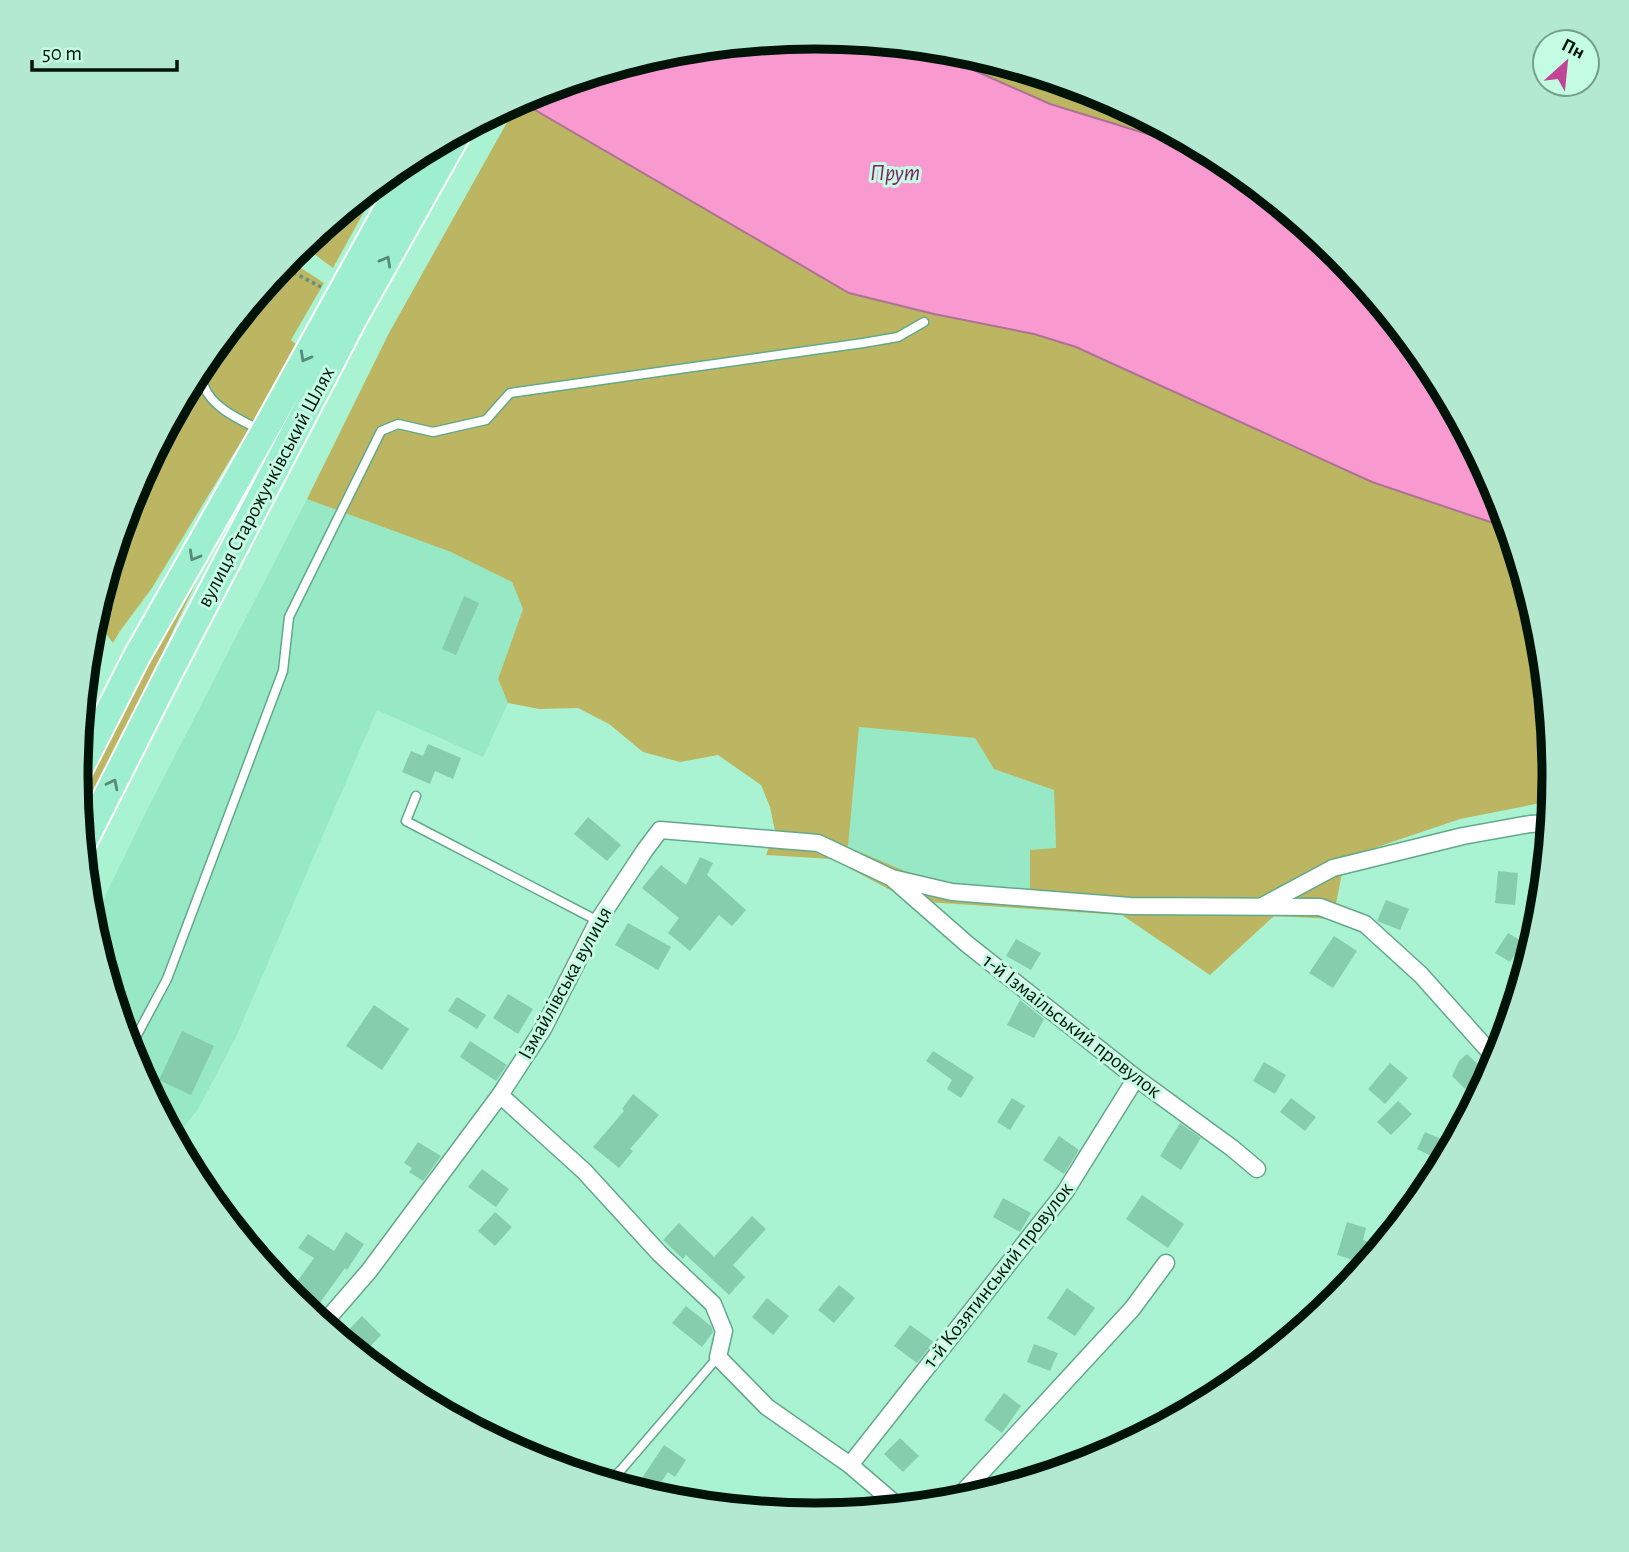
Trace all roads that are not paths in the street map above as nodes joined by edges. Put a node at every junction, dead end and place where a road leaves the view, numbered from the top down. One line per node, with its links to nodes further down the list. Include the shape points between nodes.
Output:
1 (451, 146): 9 (main road, вулиця Старожучківський Шлях, one-way to 1, via 353,320)
2 (406, 175): 5 (main road, вулиця Старожучківський Шлях, one-way to 5)
3 (924, 322): 13 (lane, via 898,337 510,393 486,420 433,432 398,424 382,431 289,617 283,671 167,979)
4 (204, 382): 5 (lane, via 217,404)
5 (264, 432): 6 (main road, вулиця Старожучківський Шлях, one-way to 6)
6 (89, 751)
7 (416, 796): 12 (lane, via 406,821)
8 (1540, 823): 11 (street, via 1463,836 1333,868)
9 (90, 830)
10 (892, 878): 11 (street, via 952,892 1130,905); 12 (street, Ізмайлівська вулиця, via 818,843 660,830); 15 (street, 1-й Ізмаїльський провулок)
11 (1262, 906): 14 (street, via 1321,907 1364,924 1421,975)
12 (598, 921): 16 (street, Ізмайлівська вулиця, via 543,1029)
13 (136, 1036)
14 (1488, 1050)
15 (1136, 1078): 17 (street, 1-й Ізмаїльський провулок); 21 (street, 1-й Козятинський провулок, via 1065,1192)
16 (500, 1095): 19 (street, Ізмайлівська вулиця, via 369,1272); 20 (street, via 584,1171 713,1304 724,1331)
17 (1257, 1169)
18 (1166, 1263): 23 (street, via 1132,1309)
19 (329, 1317)
20 (718, 1357): 21 (street, via 768,1407); 22 (lane)
21 (850, 1465): 24 (street)
22 (616, 1475)
23 (969, 1486)
24 (889, 1499)

